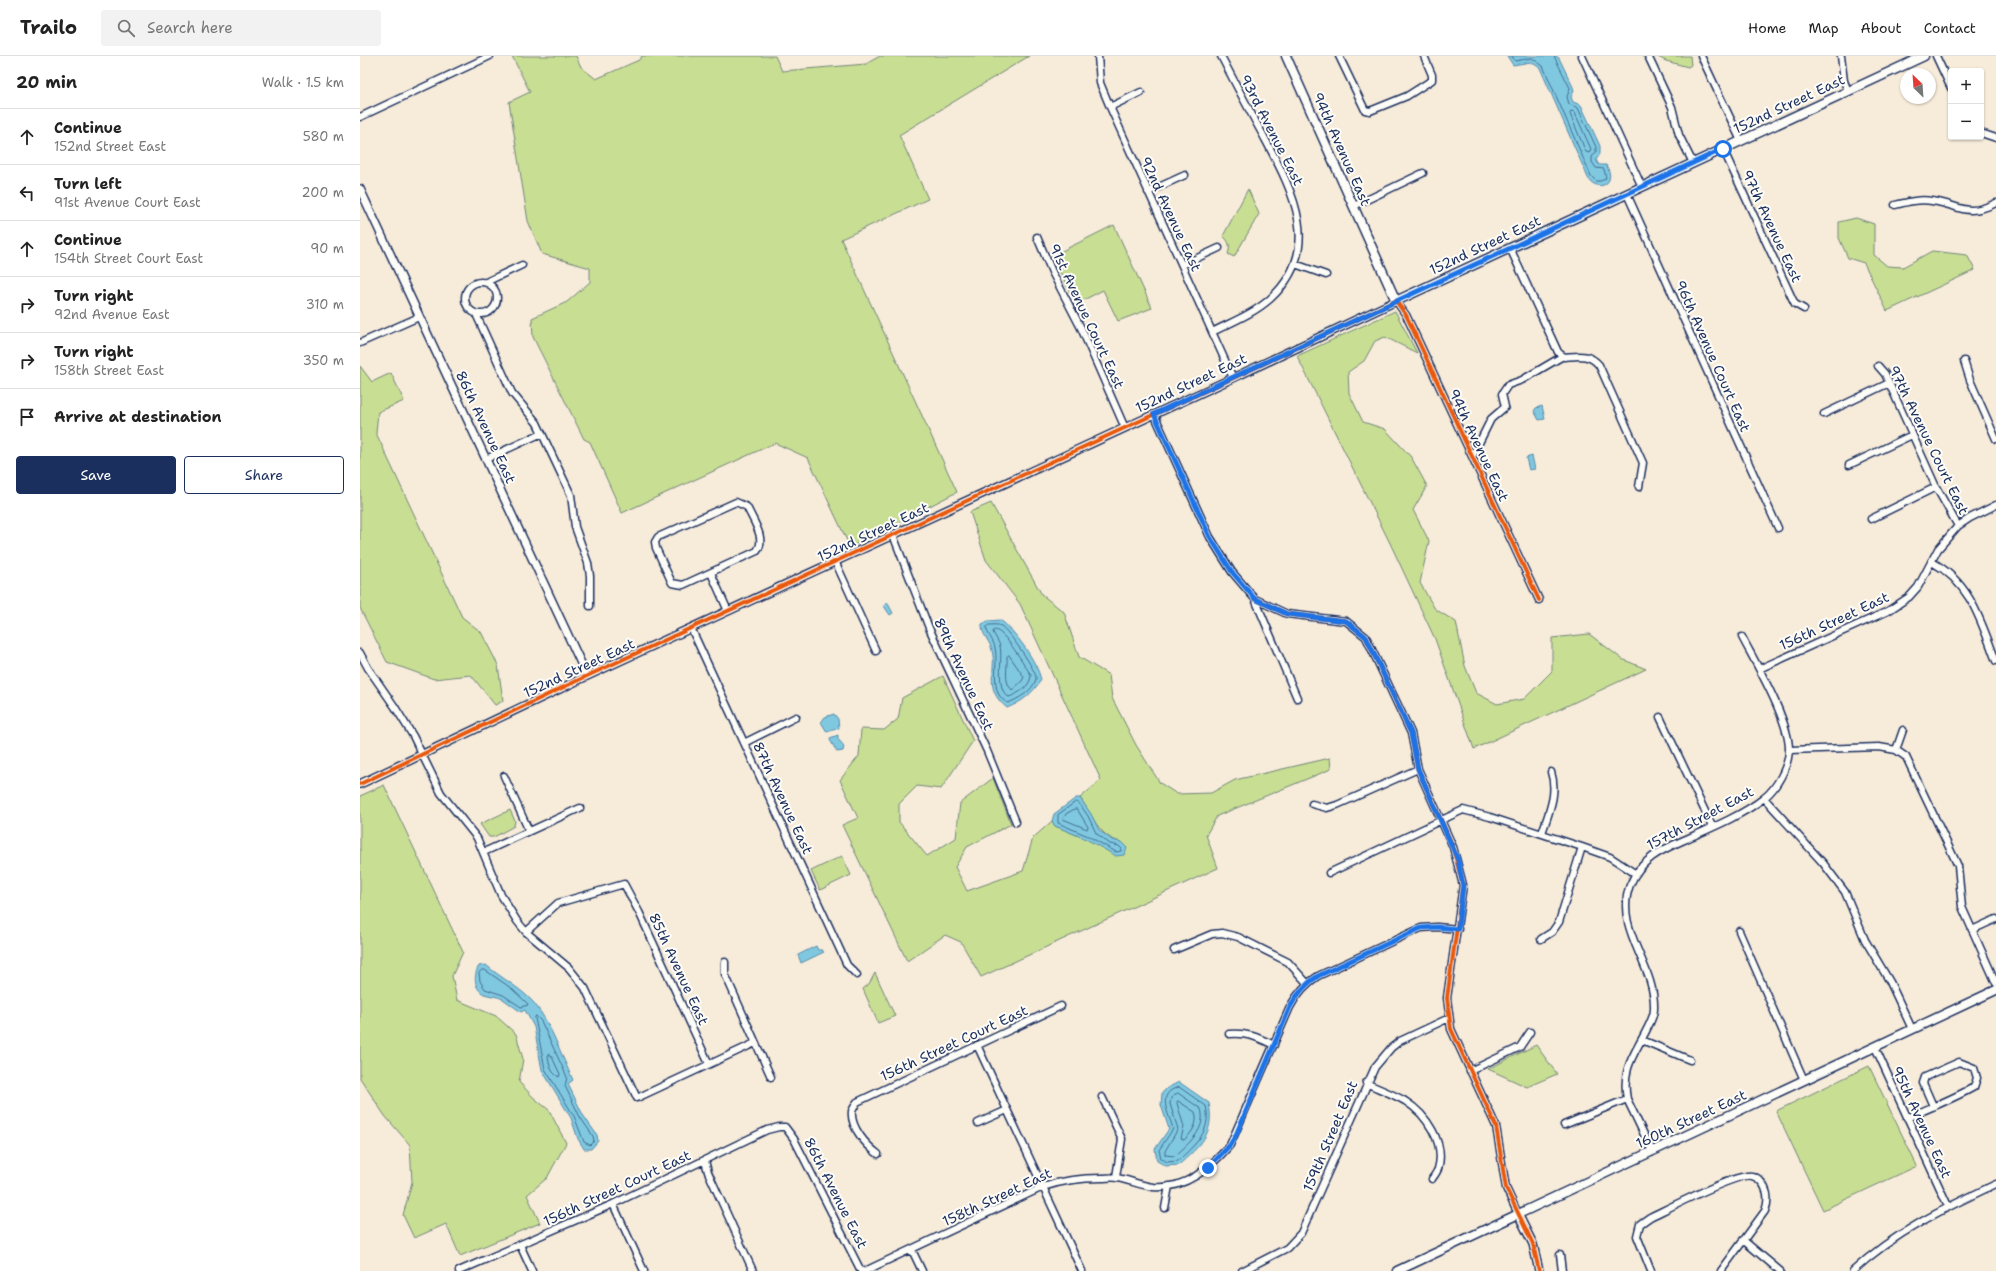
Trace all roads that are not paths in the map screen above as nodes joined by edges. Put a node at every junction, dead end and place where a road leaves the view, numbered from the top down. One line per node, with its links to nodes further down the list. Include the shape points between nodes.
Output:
1 (490, 56): 17 (street)
2 (1098, 56): 16 (street, 92nd Avenue East, via 1100,83)
3 (1221, 56): 35 (street, 93rd Avenue East, via 1284,176 1298,213 1300,238)
4 (1286, 56): 31 (main road, 94th Avenue East)
5 (1339, 56): 6 (street, via 1365,110 1370,111 1407,96 1432,80)
6 (1424, 56)
7 (1582, 56): 25 (street)
8 (1648, 56): 22 (street, via 1672,107 1679,135)
9 (1701, 56): 20 (street)
10 (1841, 56): 14 (street)
11 (1924, 56): 14 (main road, 152nd Street East)
12 (1936, 56): 13 (street)
13 (1948, 82)
14 (1848, 91): 20 (main road, 152nd Street East)
15 (1141, 92): 16 (street)
16 (1110, 107): 27 (street, 92nd Avenue East)
17 (360, 117)
18 (1984, 134): 19 (street)
19 (1996, 138)
20 (1741, 141): 21 (main road, 152nd Street East)
21 (1723, 149): 22 (main road, 152nd Street East); 41 (street, 97th Avenue East, via 1795,304)
22 (1693, 163): 25 (main road, 152nd Street East)
23 (1423, 173): 31 (street)
24 (1185, 175): 27 (street)
25 (1642, 187): 28 (main road, 152nd Street East)
26 (360, 189): 43 (street, 86th Avenue East)
27 (1148, 192): 37 (street, 92nd Avenue East)
28 (1627, 194): 34 (main road, 152nd Street East); 65 (street, 96th Avenue Court East)
29 (1996, 203): 30 (street, via 1970,211 1926,201)
30 (1895, 205)
31 (1354, 206): 40 (main road, 94th Avenue East)
32 (1037, 237): 53 (street, 91st Avenue Court East)
33 (1219, 248): 37 (street)
34 (1510, 248): 40 (main road, 152nd Street East); 46 (street, via 1558,352)
35 (1296, 264): 38 (street); 44 (street, via 1284,283 1263,305)
36 (522, 265): 39 (street)
37 (1182, 265): 44 (street, 92nd Avenue East)
38 (1326, 275)
39 (486, 282): 42 (street, via 494,289 496,305 489,313); 42 (street, via 475,283 464,295 469,310)
40 (1396, 301): 49 (street, 152nd Street East); 57 (street, 94th Avenue East, via 1406,315)
41 (1804, 309)
42 (476, 314): 54 (street, via 512,393 537,422)
43 (419, 317): 45 (street); 58 (street, 86th Avenue East)
44 (1212, 332): 49 (street, 92nd Avenue East)
45 (360, 343)
46 (1563, 356): 57 (street, via 1522,380 1508,385 1502,394 1505,407 1491,419); 60 (street, via 1585,356 1599,365 1641,455 1644,468)
47 (1964, 361): 56 (street)
48 (1878, 366): 50 (street, 97th Avenue Court East)
49 (1233, 378): 51 (street, 152nd Street East)
50 (1889, 383): 52 (street); 55 (street, 97th Avenue Court East)
51 (1154, 414): 53 (street, 152nd Street East); 70 (street, via 1210,537 1232,572)
52 (1824, 414)
53 (1125, 428): 66 (street, 152nd Street East)
54 (542, 433): 58 (street); 72 (street, via 571,495 575,527 588,563)
55 (1912, 435): 59 (street); 61 (street, 97th Avenue Court East)
56 (1996, 439)
57 (1472, 455): 71 (street, 94th Avenue East)
58 (486, 459): 80 (street, 86th Avenue East)
59 (1849, 465)
60 (1639, 487)
61 (1936, 487): 63 (street); 64 (street, 97th Avenue Court East)
62 (1996, 505): 64 (street, 156th Street East)
63 (1871, 519)
64 (1958, 526): 68 (street, 156th Street East, via 1938,549)
65 (1778, 528)
66 (893, 535): 67 (street, 152nd Street East); 97 (street, 89th Avenue East, via 929,628 985,746)
67 (835, 561): 73 (street, 152nd Street East); 76 (street)
68 (1932, 562): 78 (street, via 1952,575 1965,589); 79 (street, 156th Street East, via 1918,587 1909,597 1888,611)
69 (711, 573): 69 (street, via 759,548 761,539 747,507 742,503 734,503 656,540 656,548 672,583 683,585); 73 (street)
70 (1255, 599): 81 (street); 89 (street, via 1287,614 1346,621 1366,637 1411,733)
71 (1539, 600)
72 (590, 606)
73 (728, 611): 74 (street, 152nd Street East)
74 (691, 628): 80 (street, 152nd Street East); 85 (street, 87th Avenue East)
75 (1742, 637): 79 (street)
76 (876, 651)
77 (360, 653): 88 (street)
78 (1996, 661)
79 (1759, 669): 86 (street, via 1780,715)
80 (587, 676): 88 (street, 152nd Street East)
81 (1297, 698)
82 (796, 717): 85 (street)
83 (1660, 717): 98 (street)
84 (1903, 730): 87 (street)
85 (744, 743): 113 (street, 87th Avenue East, via 847,965)
86 (1789, 750): 87 (street, via 1879,747); 93 (street, 157th Street East, via 1779,779)
87 (1896, 750): 108 (street, via 1906,757 1911,765 1956,859 1962,907)
88 (423, 755): 92 (street, 152nd Street East); 102 (street, via 441,793 471,830)
89 (1418, 769): 94 (street, via 1338,806 1327,808); 96 (street)
90 (1551, 772): 100 (street, via 1555,787)
91 (504, 776): 99 (street)
92 (360, 784)
93 (1764, 798): 98 (street, 157th Street East); 119 (street, via 1823,863 1845,892 1865,940 1888,977)
94 (1312, 804)
95 (580, 808): 99 (street)
96 (1441, 820): 100 (street, via 1468,810); 103 (street); 106 (street, via 1462,873)
97 (1016, 822)
98 (1712, 826): 104 (street, 157th Street East, via 1660,850 1643,863)
99 (529, 831): 102 (street)
100 (1542, 833): 101 (street)
101 (1582, 846): 104 (street, via 1610,857); 110 (street, via 1559,922 1552,932)
102 (484, 852): 109 (street, via 501,896)
103 (1329, 872)
104 (1636, 874): 122 (street, via 1627,896 1625,910 1628,926 1654,990 1651,1021)
105 (1996, 919): 108 (street)
106 (1458, 929): 114 (street, 158th Street East, via 1427,927 1409,933); 118 (street, via 1448,991)
107 (1739, 930): 131 (street)
108 (1972, 930): 115 (street)
109 (526, 932): 128 (street, via 564,964 585,988 637,1098); 128 (street, 85th Avenue East, via 558,903 624,884)
110 (1542, 939)
111 (1174, 950): 114 (street, via 1212,934 1222,933 1238,937 1288,962)
112 (725, 962): 123 (street, via 725,974)
113 (857, 975)
114 (1307, 983): 124 (street, 158th Street East, via 1293,1001)
115 (1996, 983)
116 (1996, 990): 119 (main road, 160th Street East)
117 (1061, 1006): 125 (street, 156th Street Court East)
118 (1449, 1018): 129 (street, via 1454,1038); 132 (street, 159th Street East, via 1400,1041 1382,1057)
119 (1912, 1029): 126 (main road, 160th Street East)
120 (1530, 1032): 129 (street, via 1520,1047)
121 (1229, 1034): 124 (street, via 1251,1035)
122 (1642, 1040): 127 (street); 134 (street, via 1628,1065 1625,1083)
123 (755, 1043): 128 (street); 130 (street)
124 (1274, 1045): 147 (street, 158th Street East, via 1230,1145 1199,1175)
125 (977, 1046): 136 (street); 142 (street, 156th Street Court East, via 857,1102 852,1111 855,1124 864,1142)
126 (1875, 1046): 131 (main road, 160th Street East); 137 (street, 95th Avenue East)
127 (1690, 1060)
128 (709, 1064)
129 (1470, 1071): 152 (street, via 1496,1126 1506,1188)
130 (771, 1077)
131 (1804, 1080): 141 (main road, 160th Street East)
132 (1366, 1083): 145 (street, via 1404,1100 1429,1124 1435,1137 1439,1158 1438,1169); 165 (street, 159th Street East, via 1301,1233 1288,1248)
133 (1102, 1097): 144 (street, via 1122,1139)
134 (1627, 1099): 139 (street); 141 (street)
135 (1933, 1106): 135 (street, via 1974,1086 1977,1078 1974,1068 1959,1062 1925,1077 1923,1083); 137 (street)
136 (1007, 1110): 138 (street); 148 (street)
137 (1907, 1118): 150 (street, 95th Avenue East)
138 (978, 1123)
139 (1564, 1125)
140 (785, 1127): 143 (street, 156th Street Court East, via 767,1130); 161 (street, 86th Avenue East, via 794,1139)
141 (1652, 1151): 152 (main road, 160th Street East)
142 (878, 1154)
143 (705, 1161): 149 (street, 156th Street Court East); 160 (street)
144 (1116, 1177): 147 (street, 158th Street East, via 1153,1187); 148 (street, 158th Street East, via 1076,1178)
145 (1432, 1179)
146 (1996, 1184): 150 (street)
147 (1169, 1186): 151 (street)
148 (1043, 1187): 155 (street, 158th Street East); 164 (street)
149 (613, 1204): 154 (street, 156th Street Court East); 159 (street)
150 (1948, 1206): 172 (street, via 1894,1238)
151 (1166, 1208)
152 (1518, 1214): 166 (main road, 160th Street East); 167 (street, via 1536,1254)
153 (1743, 1240): 169 (street, via 1765,1211 1768,1200 1766,1190 1759,1180 1751,1175 1743,1176 1650,1217 1638,1227 1639,1243); 170 (street); 171 (street)
154 (520, 1245): 157 (street, 156th Street Court East); 158 (street)
155 (912, 1250): 162 (street, 158th Street East); 163 (street)
156 (1560, 1255): 168 (street)
157 (458, 1271)
158 (532, 1271)
159 (644, 1271)
160 (753, 1271)
161 (861, 1271)
162 (865, 1271)
163 (922, 1271)
164 (1082, 1271)
165 (1242, 1271)
166 (1397, 1271)
167 (1540, 1271)
168 (1562, 1271)
169 (1651, 1271)
170 (1721, 1271)
171 (1780, 1271)
172 (1853, 1271)

